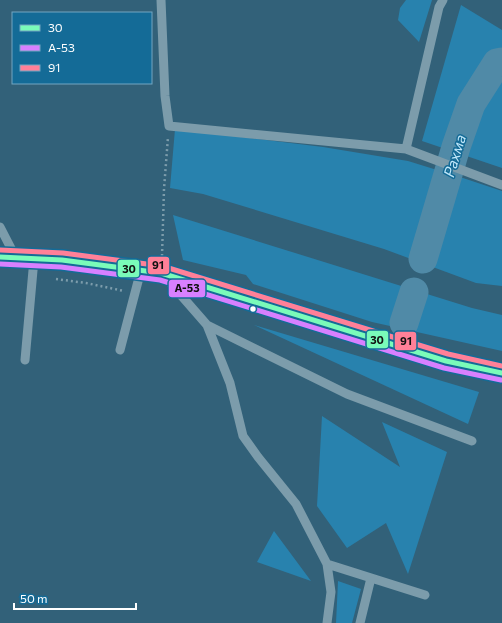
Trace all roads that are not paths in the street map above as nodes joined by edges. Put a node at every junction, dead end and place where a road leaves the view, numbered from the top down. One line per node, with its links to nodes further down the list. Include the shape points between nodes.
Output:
1 (161, 0): 3 (lane, via 165,96 169,126)
2 (443, 0): 3 (lane, via 439,7)
3 (406, 149): 4 (lane)
4 (502, 185)
5 (0, 227): 6 (lane)
6 (21, 262): 7 (street, via 62,260); 11 (lane)
7 (141, 270): 8 (street); 10 (lane)
8 (161, 273): 9 (lane); 12 (street, via 446,361)
9 (208, 325): 13 (lane, via 347,394); 14 (lane, via 230,383 243,436 296,504)
10 (120, 350)
11 (25, 360)
12 (502, 373)
13 (472, 441)
14 (327, 564): 15 (lane); 17 (lane, via 331,592)
15 (371, 578): 16 (lane); 18 (lane)
16 (424, 595)
17 (327, 623)
18 (360, 623)

